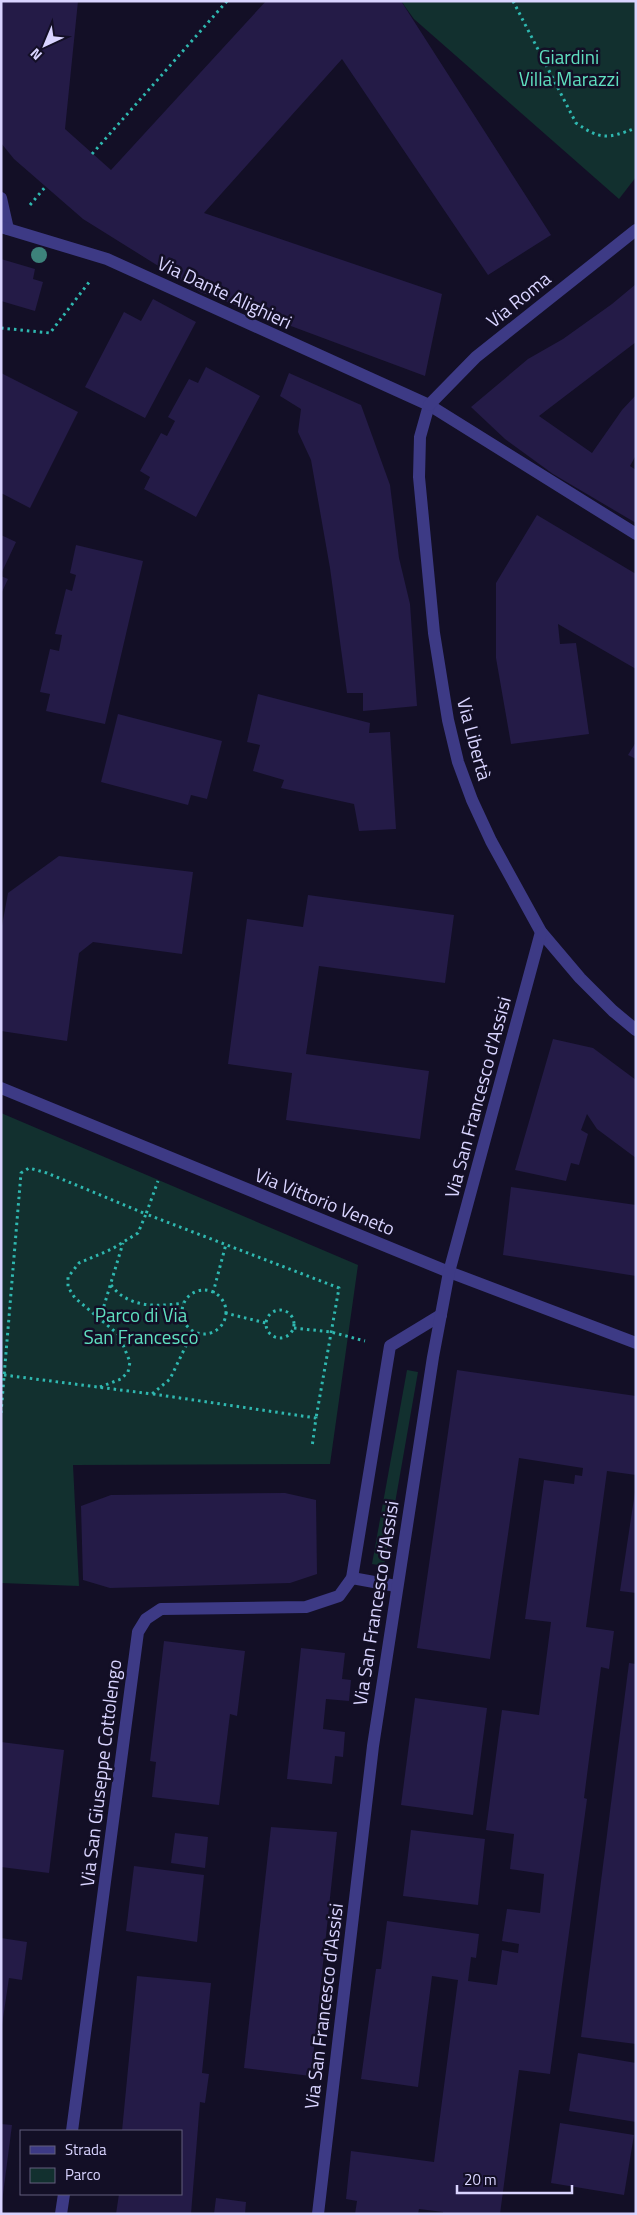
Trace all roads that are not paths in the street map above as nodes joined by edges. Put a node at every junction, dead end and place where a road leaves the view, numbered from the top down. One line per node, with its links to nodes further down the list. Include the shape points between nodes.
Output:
1 (1, 198): 2 (street)
2 (5, 228): 4 (street, Via Dante Alighieri, via 107,259)
3 (636, 230): 4 (street, Via Roma, via 476,357)
4 (428, 404): 5 (street, Via Dante Alighieri); 6 (street, Via Libertà, via 420,437 419,477 434,633 448,720 472,800)
5 (636, 534)
6 (541, 932): 7 (street, Via Libertà, via 612,1011); 9 (street, Via San Francesco d'Assisi)
7 (636, 1030)
8 (1, 1088): 9 (street, Via Vittorio Veneto)
9 (449, 1272): 10 (street, Via San Francesco d'Assisi); 11 (street, Via Vittorio Veneto)
10 (441, 1315): 12 (street, Via San Francesco d'Assisi, via 390,1346); 13 (street, Via San Francesco d'Assisi)
11 (636, 1343)
12 (352, 1578): 13 (street); 14 (street, Via San Francesco d'Assisi)
13 (396, 1586): 18 (street, Via San Francesco d'Assisi, via 372,1756)
14 (339, 1596): 15 (street, Via San Giuseppe Cottolengo, via 306,1607 161,1609 146,1619 138,1632)
15 (72, 2130)
16 (64, 2195): 17 (street)
17 (61, 2214)
18 (318, 2214)

